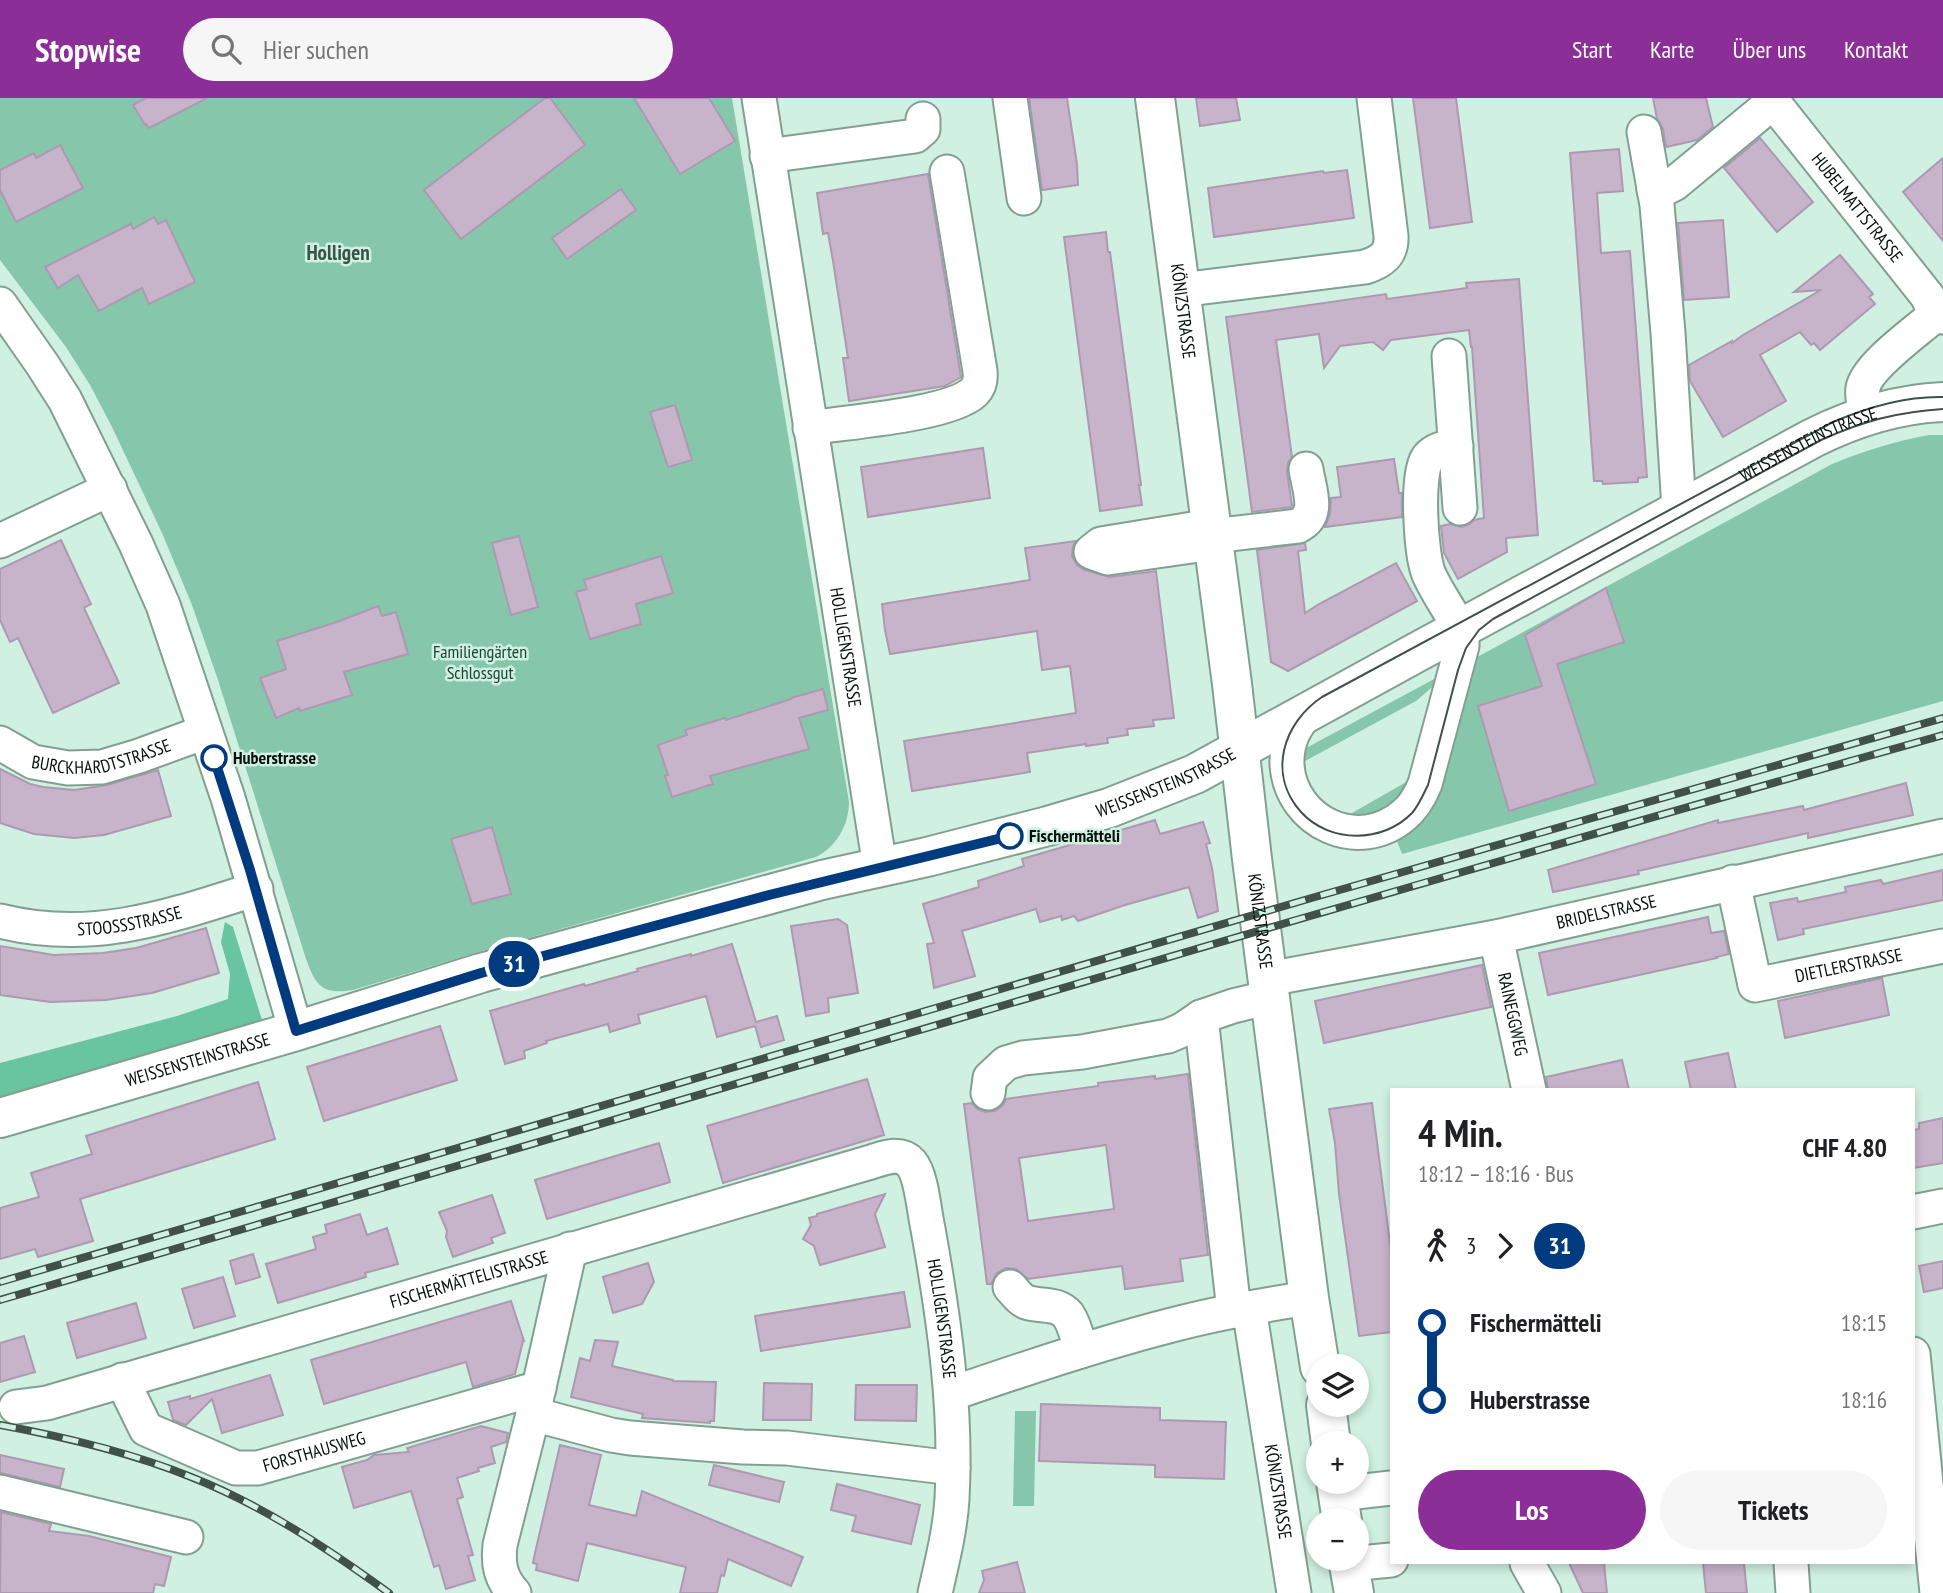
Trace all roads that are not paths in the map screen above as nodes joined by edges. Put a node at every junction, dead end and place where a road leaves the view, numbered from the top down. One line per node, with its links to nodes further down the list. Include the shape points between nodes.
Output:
1 (759, 98): 8 (street, HOLLIGENSTRASSE)
2 (1010, 98): 11 (street)
3 (1155, 98): 12 (main road, KÖNIZSTRASSE)
4 (1374, 98): 12 (street, via 1391,236 1391,249 1384,258 1365,267)
5 (1771, 101): 10 (street, HUBELMATTSTRASSE, via 1674,184); 14 (street, HUBELMATTSTRASSE)
6 (923, 119): 8 (street, via 923,129 915,136)
7 (1644, 132): 10 (street)
8 (767, 156): 18 (street, HOLLIGENSTRASSE)
9 (947, 172): 18 (street, via 979,385 963,399 934,408)
10 (1654, 190): 23 (street)
11 (1024, 198)
12 (1180, 290): 24 (main road, KÖNIZSTRASSE)
13 (0, 304): 21 (street, via 65,400)
14 (1939, 316): 17 (street, HUBELMATTSTRASSE, via 1873,369 1863,386)
15 (1449, 356): 19 (street)
16 (1943, 402): 17 (main road, WEISSENSTEINSTRASSE)
17 (1867, 415): 23 (main road, WEISSENSTEINSTRASSE, via 1843,423)
18 (810, 428): 32 (street, HOLLIGENSTRASSE)
19 (1456, 446): 22 (street); 26 (street, via 1428,457 1420,512 1428,572)
20 (1306, 469): 24 (street, via 1313,510 1310,519 1298,526)
21 (110, 489): 25 (street); 28 (street, via 163,605)
22 (1461, 508)
23 (1679, 509): 26 (main road, WEISSENSTEINSTRASSE)
24 (1212, 535): 30 (main road, KÖNIZSTRASSE)
25 (0, 541)
26 (1460, 629): 27 (main road, WEISSENSTEINSTRASSE); 27 (street, via 1461,653 1425,784 1410,809 1397,820 1374,830 1345,831 1321,822 1302,806 1290,785 1287,758 1294,731)
27 (1308, 712): 30 (main road, WEISSENSTEINSTRASSE)
28 (205, 732): 29 (street, BURCKHARDTSTRASSE, via 102,767 33,762); 34 (street)
29 (0, 743)
30 (1240, 750): 32 (main road, WEISSENSTEINSTRASSE, via 1195,774 1109,808); 38 (main road, KÖNIZSTRASSE)
31 (1943, 836): 33 (street, BRIDELSTRASSE)
32 (880, 867): 40 (main road, WEISSENSTEINSTRASSE, via 481,973)
33 (1733, 882): 36 (street, BRIDELSTRASSE); 37 (street, DIETLERSTRASSE, via 1755,985)
34 (256, 890): 35 (street, STOOSSSTRASSE, via 115,928 57,930); 40 (street)
35 (0, 921)
36 (1496, 937): 38 (street, BRIDELSTRASSE); 41 (street, RAINEGGWEG)
37 (1943, 946)
38 (1269, 988): 39 (street, BRIDELSTRASSE); 49 (main road, KÖNIZSTRASSE)
39 (1201, 1017): 42 (street, BRIDELSTRASSE, via 1168,1036 1006,1063 990,1078); 50 (street, KÖNIZSTRASSE)
40 (296, 1031): 43 (main road, WEISSENSTEINSTRASSE)
41 (1528, 1088)
42 (988, 1093)
43 (0, 1118)
44 (916, 1171): 47 (street, FISCHERMÄTTELISTRASSE, via 906,1158 894,1156); 55 (street, HOLLIGENSTRASSE, via 937,1278)
45 (1943, 1206): 46 (street)
46 (1915, 1212)
47 (570, 1249): 54 (street, FISCHERMÄTTELISTRASSE); 56 (street)
48 (1010, 1287): 51 (street, via 1028,1302 1065,1312)
49 (1309, 1298): 50 (street); 52 (main road, KÖNIZSTRASSE)
50 (1241, 1309): 51 (street); 69 (street, KÖNIZSTRASSE)
51 (1081, 1352): 55 (street)
52 (1318, 1354)
53 (1915, 1376): 72 (street)
54 (122, 1380): 56 (street, FORSTHAUSWEG, via 146,1429 236,1468 258,1468); 57 (street, FISCHERMÄTTELISTRASSE, via 47,1403)
55 (951, 1394): 58 (street, HOLLIGENSTRASSE)
56 (536, 1401): 58 (street, via 611,1435 799,1449); 67 (street, via 499,1554 501,1573)
57 (16, 1407)
58 (953, 1468): 68 (street, HOLLIGENSTRASSE, via 949,1527)
59 (1390, 1488): 61 (street)
60 (0, 1492): 62 (street)
61 (1339, 1499)
62 (186, 1537)
63 (1390, 1560): 66 (street)
64 (1528, 1564): 70 (street)
65 (1791, 1564): 71 (street)
66 (1351, 1572)
67 (514, 1593)
68 (934, 1593)
69 (1294, 1593)
70 (1544, 1593)
71 (1793, 1593)
72 (1937, 1593)

